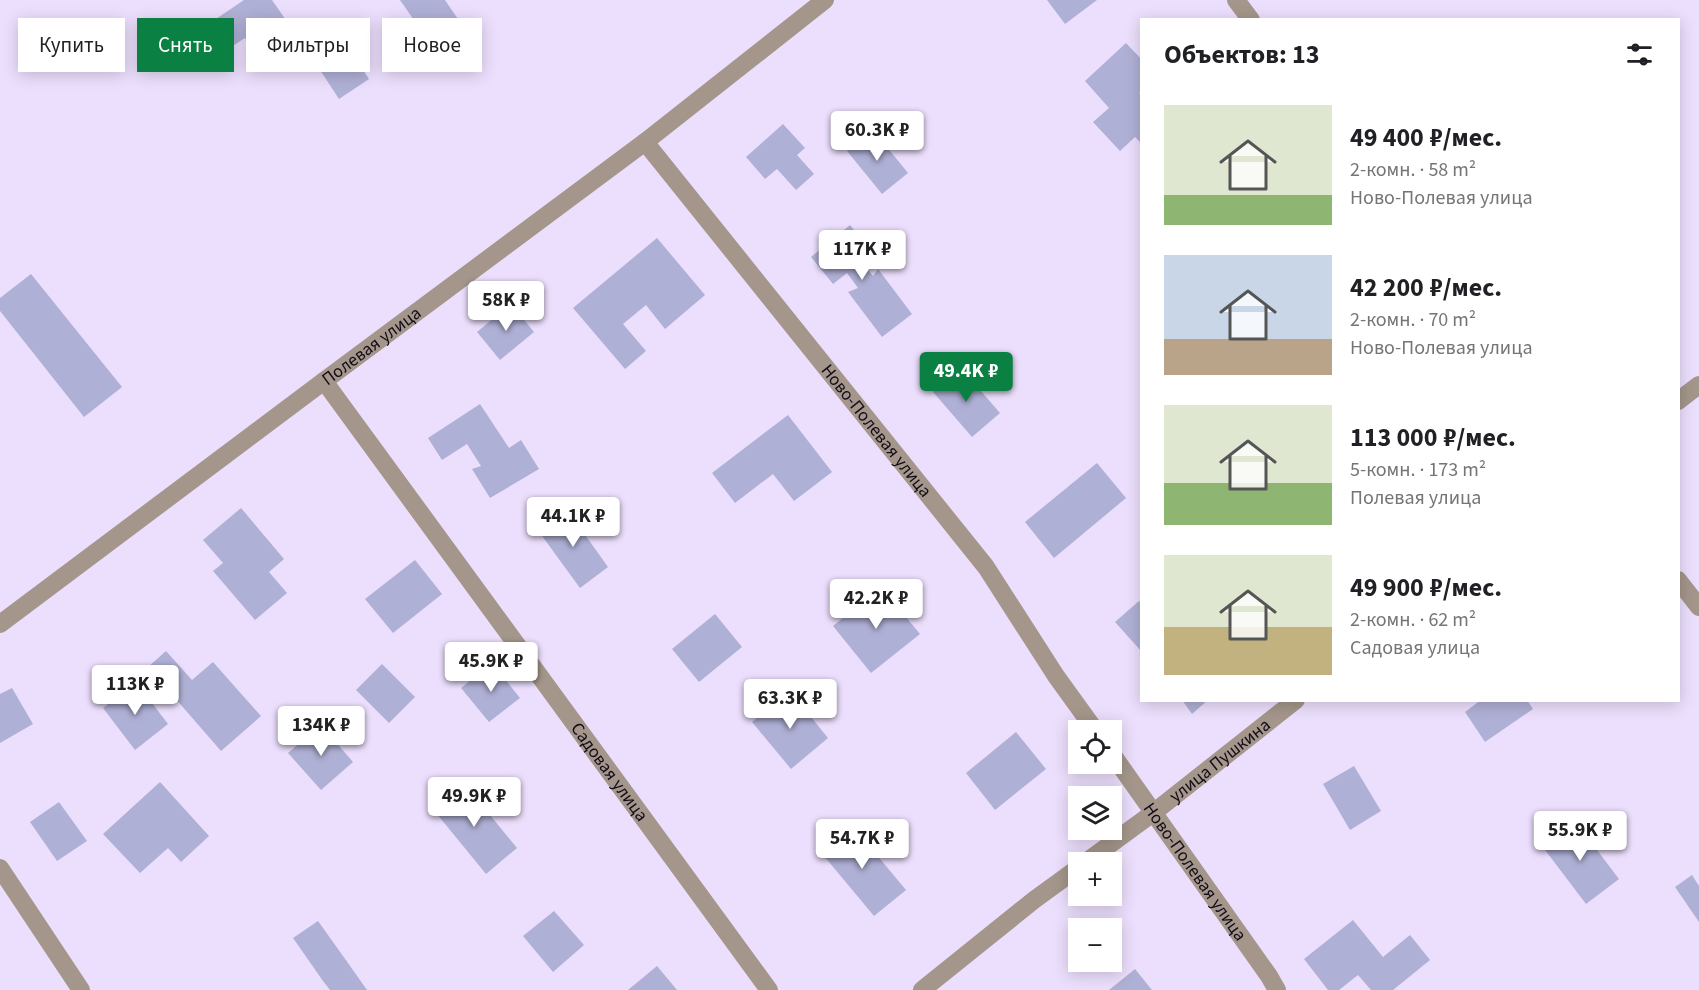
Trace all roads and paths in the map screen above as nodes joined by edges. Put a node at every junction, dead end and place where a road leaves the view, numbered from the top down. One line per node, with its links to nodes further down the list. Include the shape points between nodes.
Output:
1 (825, 0): 4 (street, Полевая улица)
2 (1236, 0): 3 (street)
3 (1250, 18)
4 (645, 142): 5 (street, Полевая улица); 12 (street, Ново-Полевая улица, via 986,567)
5 (324, 381): 10 (street, Полевая улица); 19 (street, Садовая улица)
6 (1699, 385): 7 (street)
7 (1680, 399)
8 (1680, 583): 9 (street)
9 (1699, 607)
10 (0, 624)
11 (1293, 702): 14 (street, улица Пушкина)
12 (1088, 720)
13 (1122, 768): 14 (street, Ново-Полевая улица)
14 (1153, 813): 15 (street, улица Пушкина); 21 (street, Ново-Полевая улица)
15 (1100, 852)
16 (0, 868): 18 (street)
17 (1068, 875): 20 (street)
18 (81, 990)
19 (769, 990)
20 (922, 990)
21 (1277, 990)

